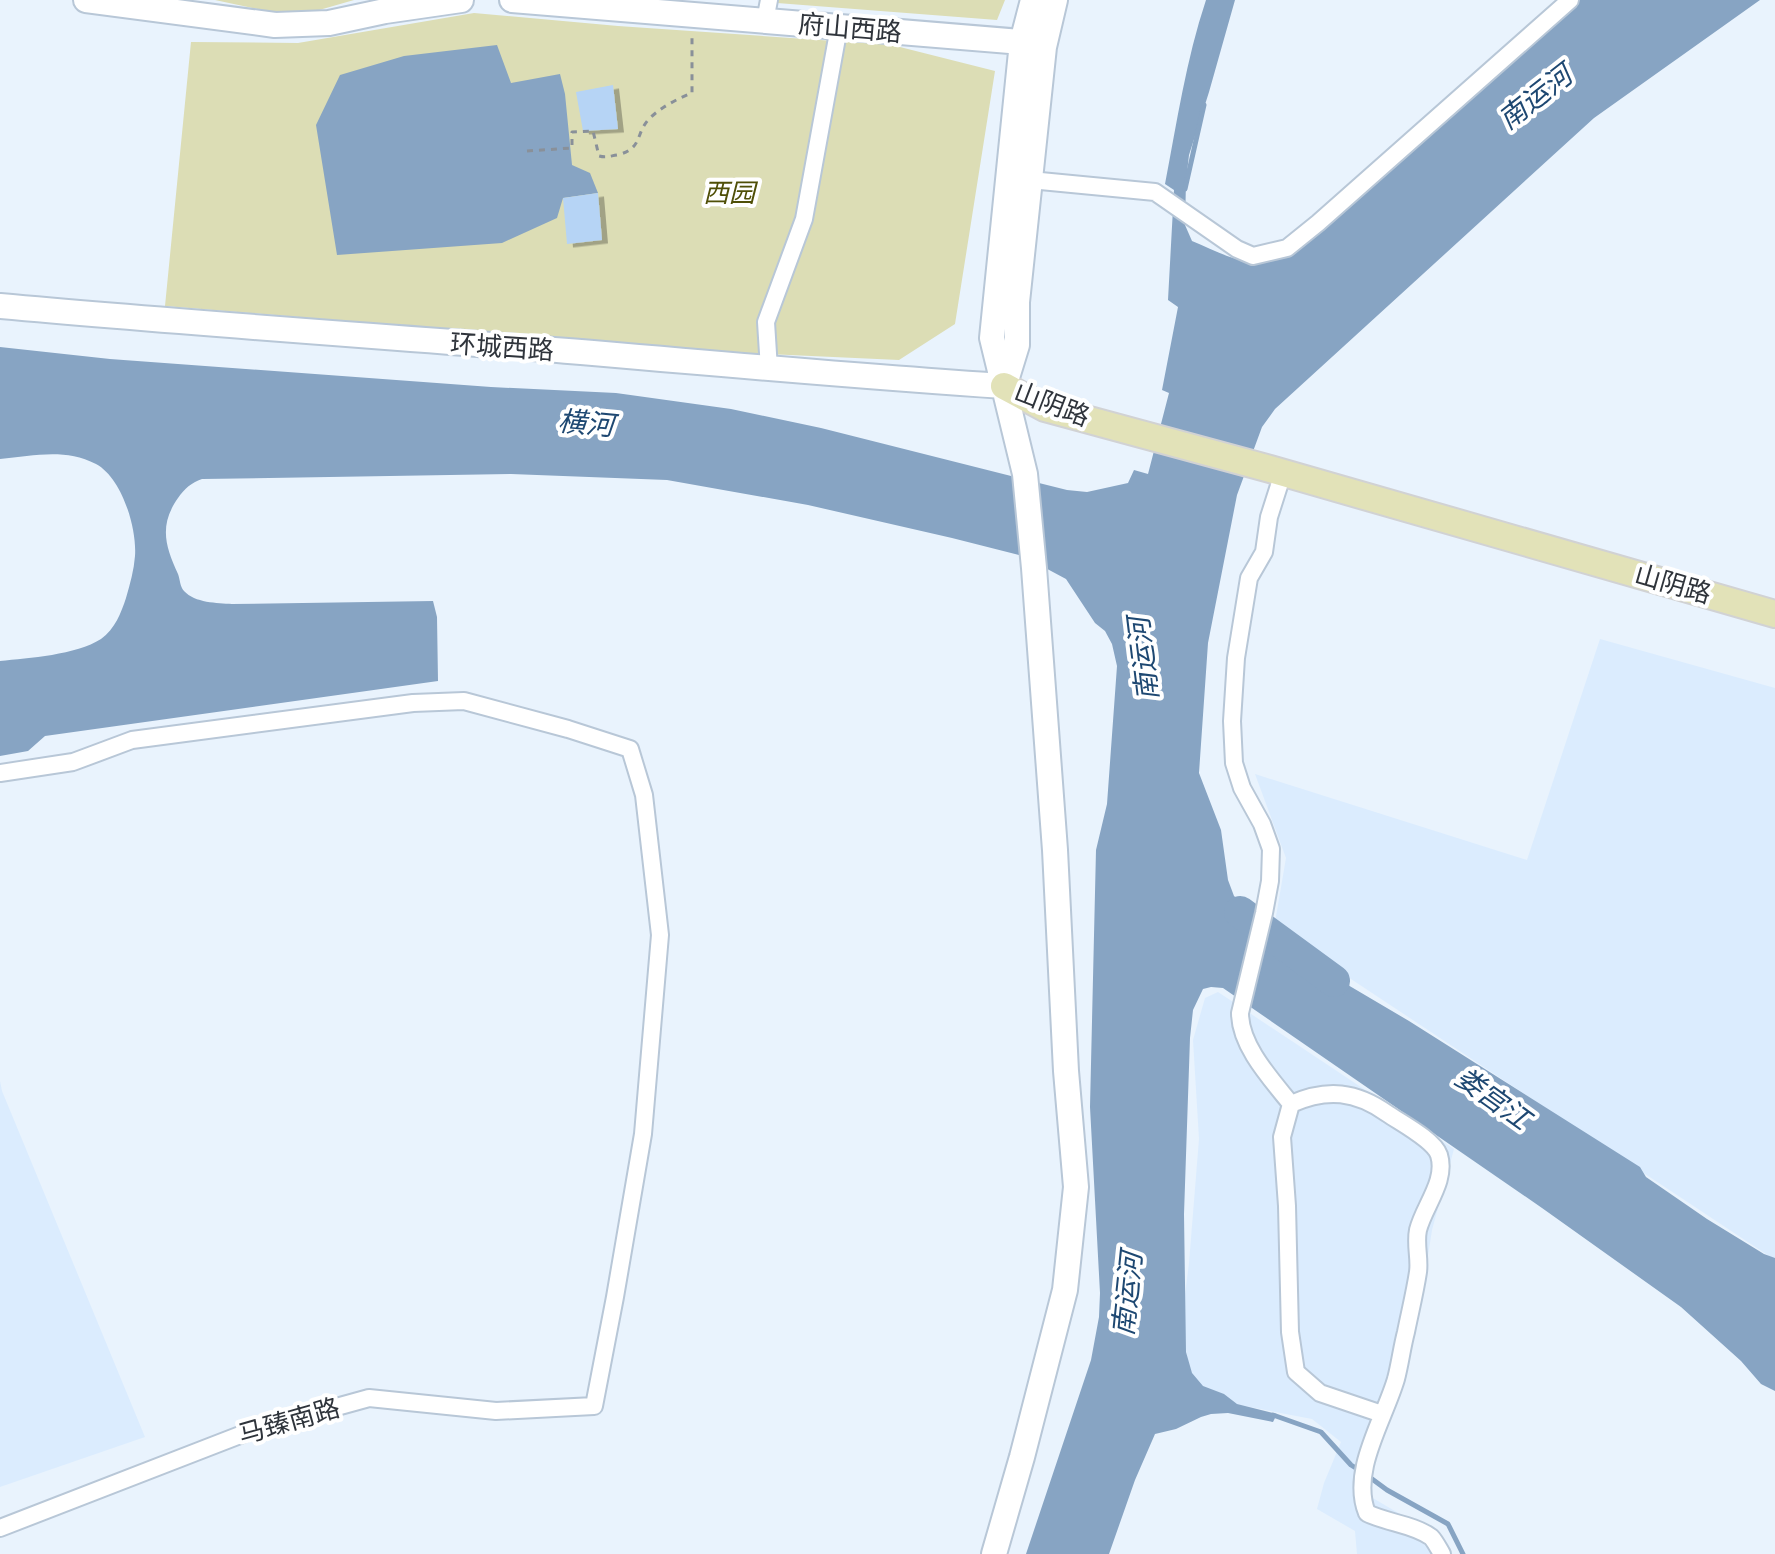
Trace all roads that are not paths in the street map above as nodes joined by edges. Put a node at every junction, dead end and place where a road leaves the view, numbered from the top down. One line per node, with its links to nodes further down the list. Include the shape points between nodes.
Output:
1 (86, 0): 2 (main road, via 275,25 329,23)
2 (461, 0)
3 (512, 0): 7 (main road, 府山西路, via 691,15)
4 (1033, 0): 9 (main road)
5 (1055, 0): 9 (main road)
6 (1570, 0): 10 (street, via 1287,248 1253,256 1155,192)
7 (767, 10): 8 (main road, 府山西路)
8 (839, 27): 9 (main road, 府山西路); 12 (street, via 804,219 766,322)
9 (1033, 45): 10 (main road); 13 (main road, via 992,338)
10 (1030, 180): 13 (main road, via 1017,345)
11 (0, 306): 12 (main road, 环城西路)
12 (769, 369): 13 (main road, 环城西路)
13 (1004, 386): 14 (main road, 山阴路, via 1045,408); 22 (main road, via 1025,474 1034,568 1076,1187 1065,1290)
14 (1252, 456): 15 (main road, 山阴路); 16 (main road, 山阴路)
15 (1283, 473): 17 (main road, 山阴路); 19 (street, via 1264,552 1249,578 1232,721 1234,763 1271,849 1270,881 1240,1024 1244,1038)
16 (1775, 596)
17 (1775, 614)
18 (0, 773): 21 (street, 马臻南路, via 73,762 132,740 464,701 630,749 644,795 660,935 643,1134 594,1406 496,1411 369,1398 253,1430)
19 (1291, 1104): 20 (street, via 1282,1137 1296,1372 1320,1393); 20 (street, via 1324,1093 1349,1094 1374,1104 1433,1145 1439,1156 1440,1175 1418,1231 1419,1269 1395,1380)
20 (1382, 1414): 23 (street, via 1362,1485 1367,1513 1432,1538)
21 (0, 1528)
22 (994, 1554)
23 (1442, 1554)

